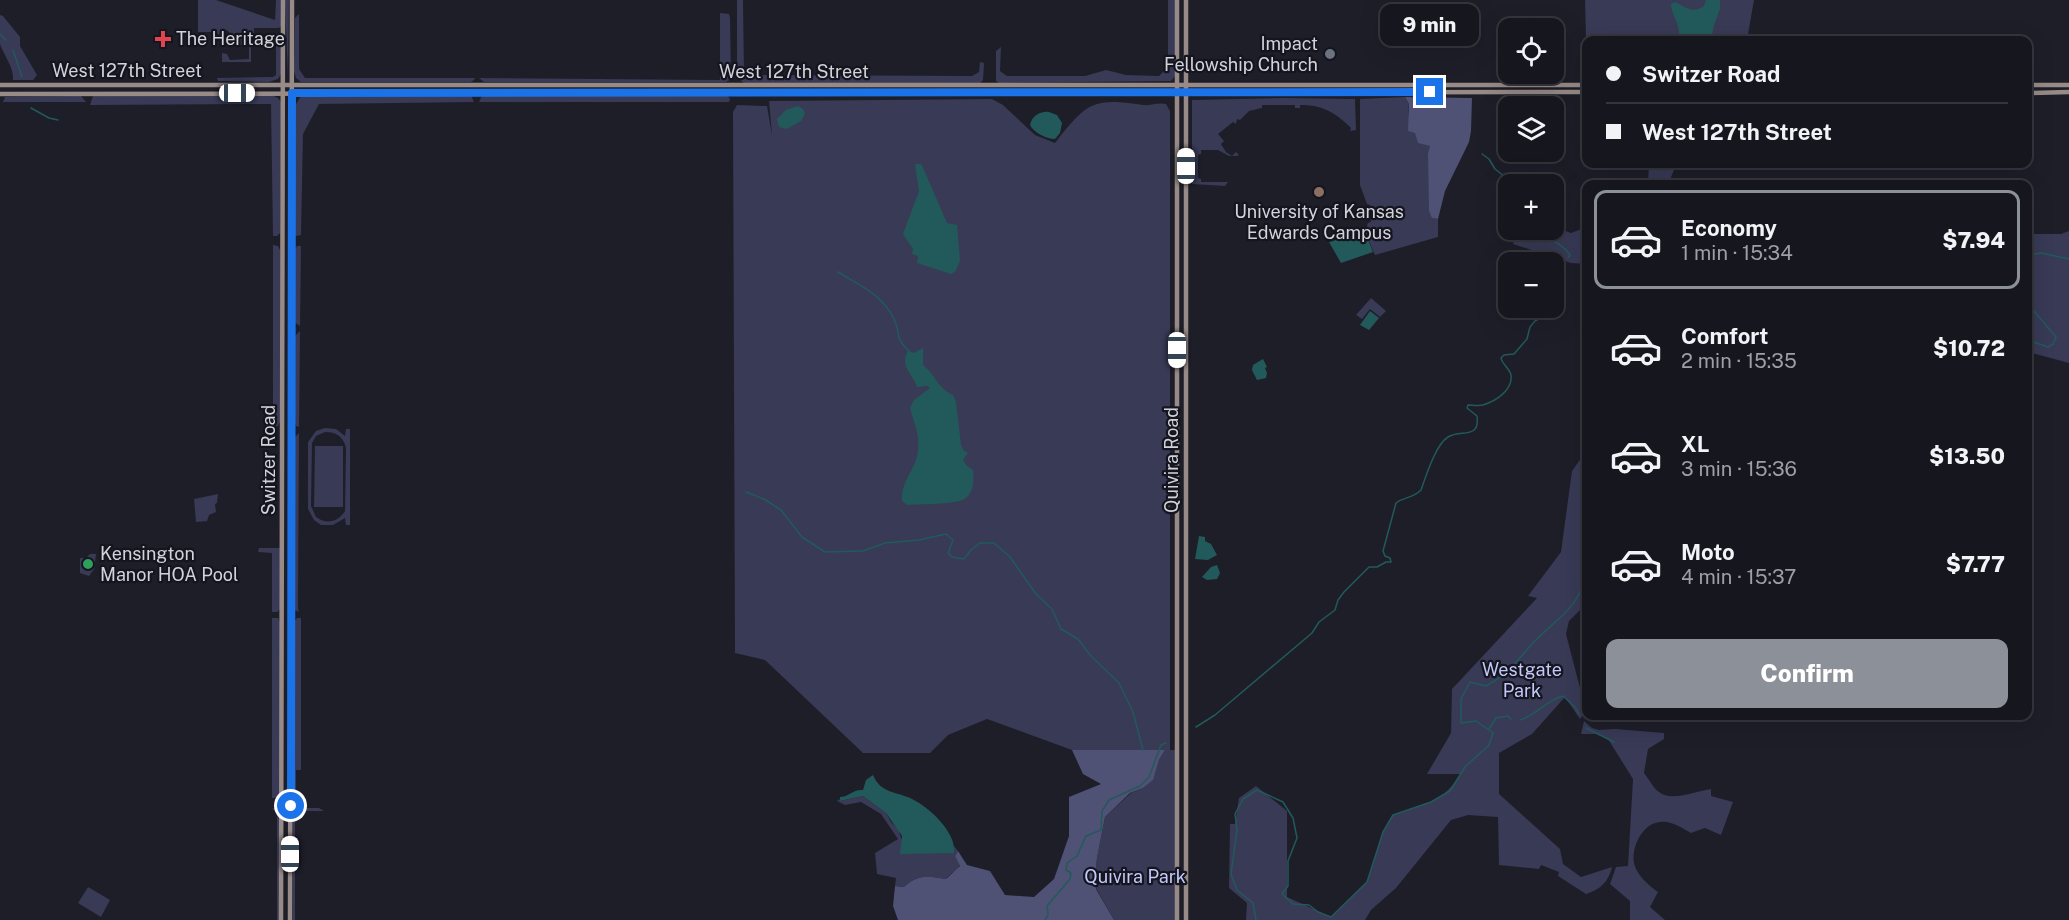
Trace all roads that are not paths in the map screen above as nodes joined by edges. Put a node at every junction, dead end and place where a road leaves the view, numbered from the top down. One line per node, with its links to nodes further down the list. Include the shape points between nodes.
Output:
1 (283, 0): 5 (main road, Switzer Road)
2 (292, 0): 6 (main road, Switzer Road)
3 (1177, 0): 8 (main road, Quivira Road)
4 (1186, 0): 9 (main road, Quivira Road)
5 (283, 84): 6 (main road, West 127th Street); 7 (main road, West 127th Street); 15 (main road, Switzer Road)
6 (292, 84): 8 (main road, West 127th Street); 16 (main road, Switzer Road)
7 (0, 85)
8 (1177, 85): 9 (main road, West 127th Street); 19 (main road, Quivira Road)
9 (1185, 85): 10 (main road, West 127th Street); 20 (main road, Quivira Road)
10 (1582, 85)
11 (2032, 85): 12 (main road)
12 (2069, 85)
13 (1582, 92): 20 (main road, West 127th Street)
14 (2069, 92): 17 (main road)
15 (283, 93): 16 (main road, West 127th Street); 18 (main road, West 127th Street); 21 (main road, Switzer Road)
16 (292, 93): 19 (main road, West 127th Street); 22 (main road, Switzer Road)
17 (2032, 93)
18 (0, 94)
19 (1178, 94): 20 (main road, West 127th Street); 23 (main road, Quivira Road)
20 (1185, 94): 24 (main road, Quivira Road)
21 (281, 920)
22 (290, 920)
23 (1177, 920)
24 (1186, 920)

